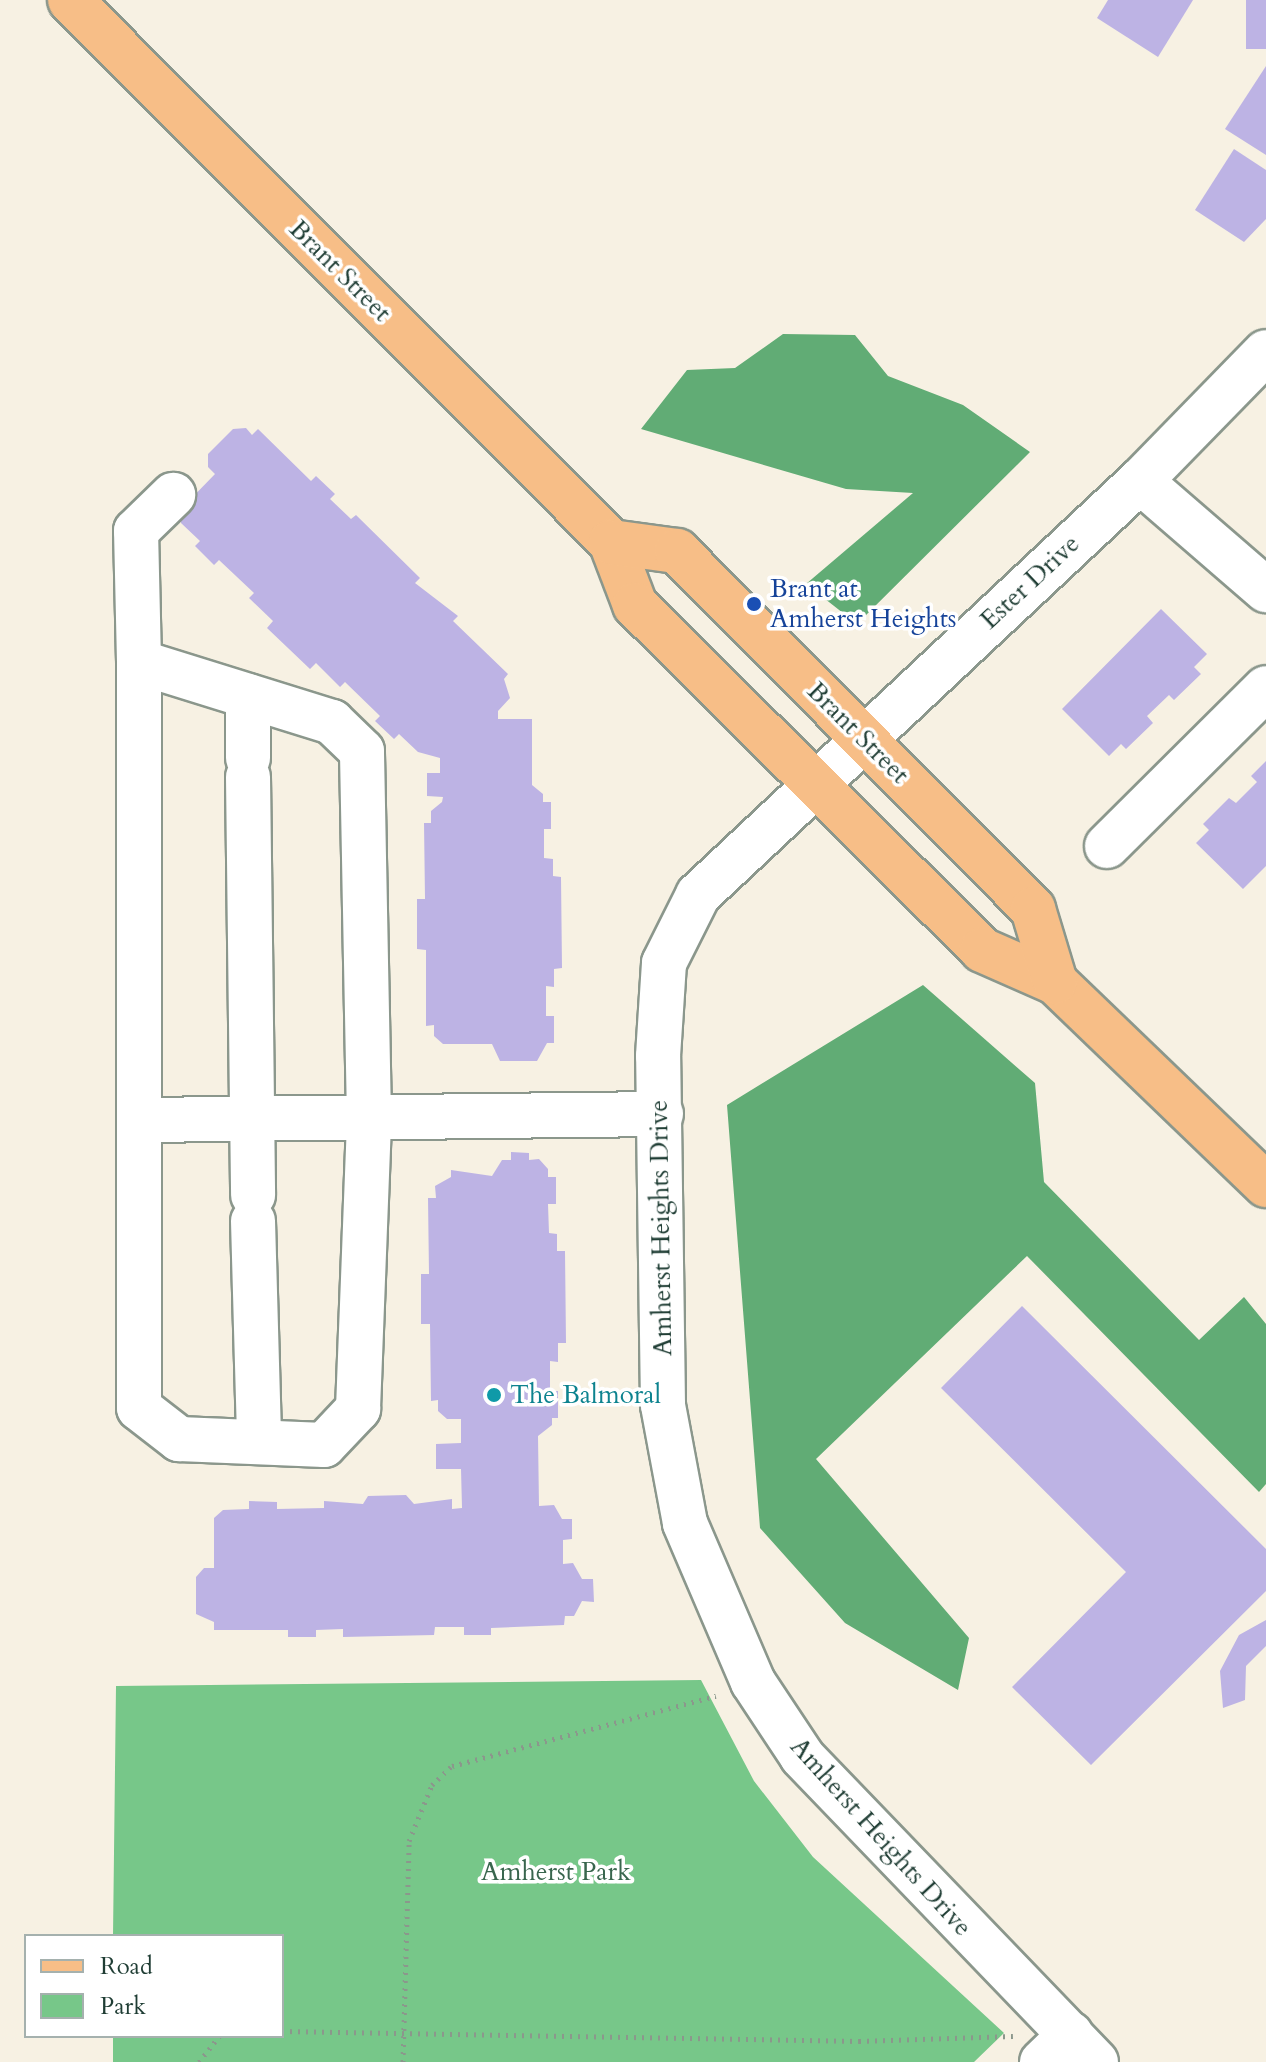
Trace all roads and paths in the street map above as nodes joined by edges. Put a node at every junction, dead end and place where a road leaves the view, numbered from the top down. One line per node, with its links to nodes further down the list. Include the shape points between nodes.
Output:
1 (70, 0): 5 (main road, Brant Street)
2 (1266, 352): 3 (street, Ester Drive)
3 (1140, 481): 6 (street); 10 (street, Ester Drive)
4 (173, 495): 7 (street, via 136,531)
5 (611, 542): 10 (main road, Brant Street, via 677,551); 11 (main road, Brant Street, via 635,605)
6 (1266, 590)
7 (139, 662): 9 (street); 17 (street)
8 (1266, 688): 12 (street)
9 (248, 696): 15 (street, via 332,722 362,751); 16 (street)
10 (861, 737): 11 (street, Ester Drive); 13 (main road, Brant Street, via 1033,909)
11 (815, 782): 13 (main road, Brant Street, via 982,950); 14 (street, Amherst Heights Drive, via 698,895 664,963)
12 (1107, 846)
13 (1055, 982): 18 (main road, Brant Street)
14 (661, 1114): 15 (street); 20 (street, Amherst Heights Drive, via 663,1405 685,1523)
15 (369, 1118): 16 (street); 19 (street, via 358,1409 324,1445)
16 (250, 1119): 17 (street); 19 (street)
17 (141, 1120): 19 (street, via 139,1408 179,1439)
18 (1266, 1185)
19 (259, 1442)
20 (753, 1682): 22 (path, via 693,1705 452,1766 432,1785 409,1841); 24 (street, Amherst Heights Drive, via 802,1756)
21 (284, 2031): 22 (path)
22 (402, 2032): 24 (path, via 859,2041); 26 (path)
23 (217, 2038): 25 (path)
24 (1070, 2053)
25 (199, 2062)
26 (403, 2062)

